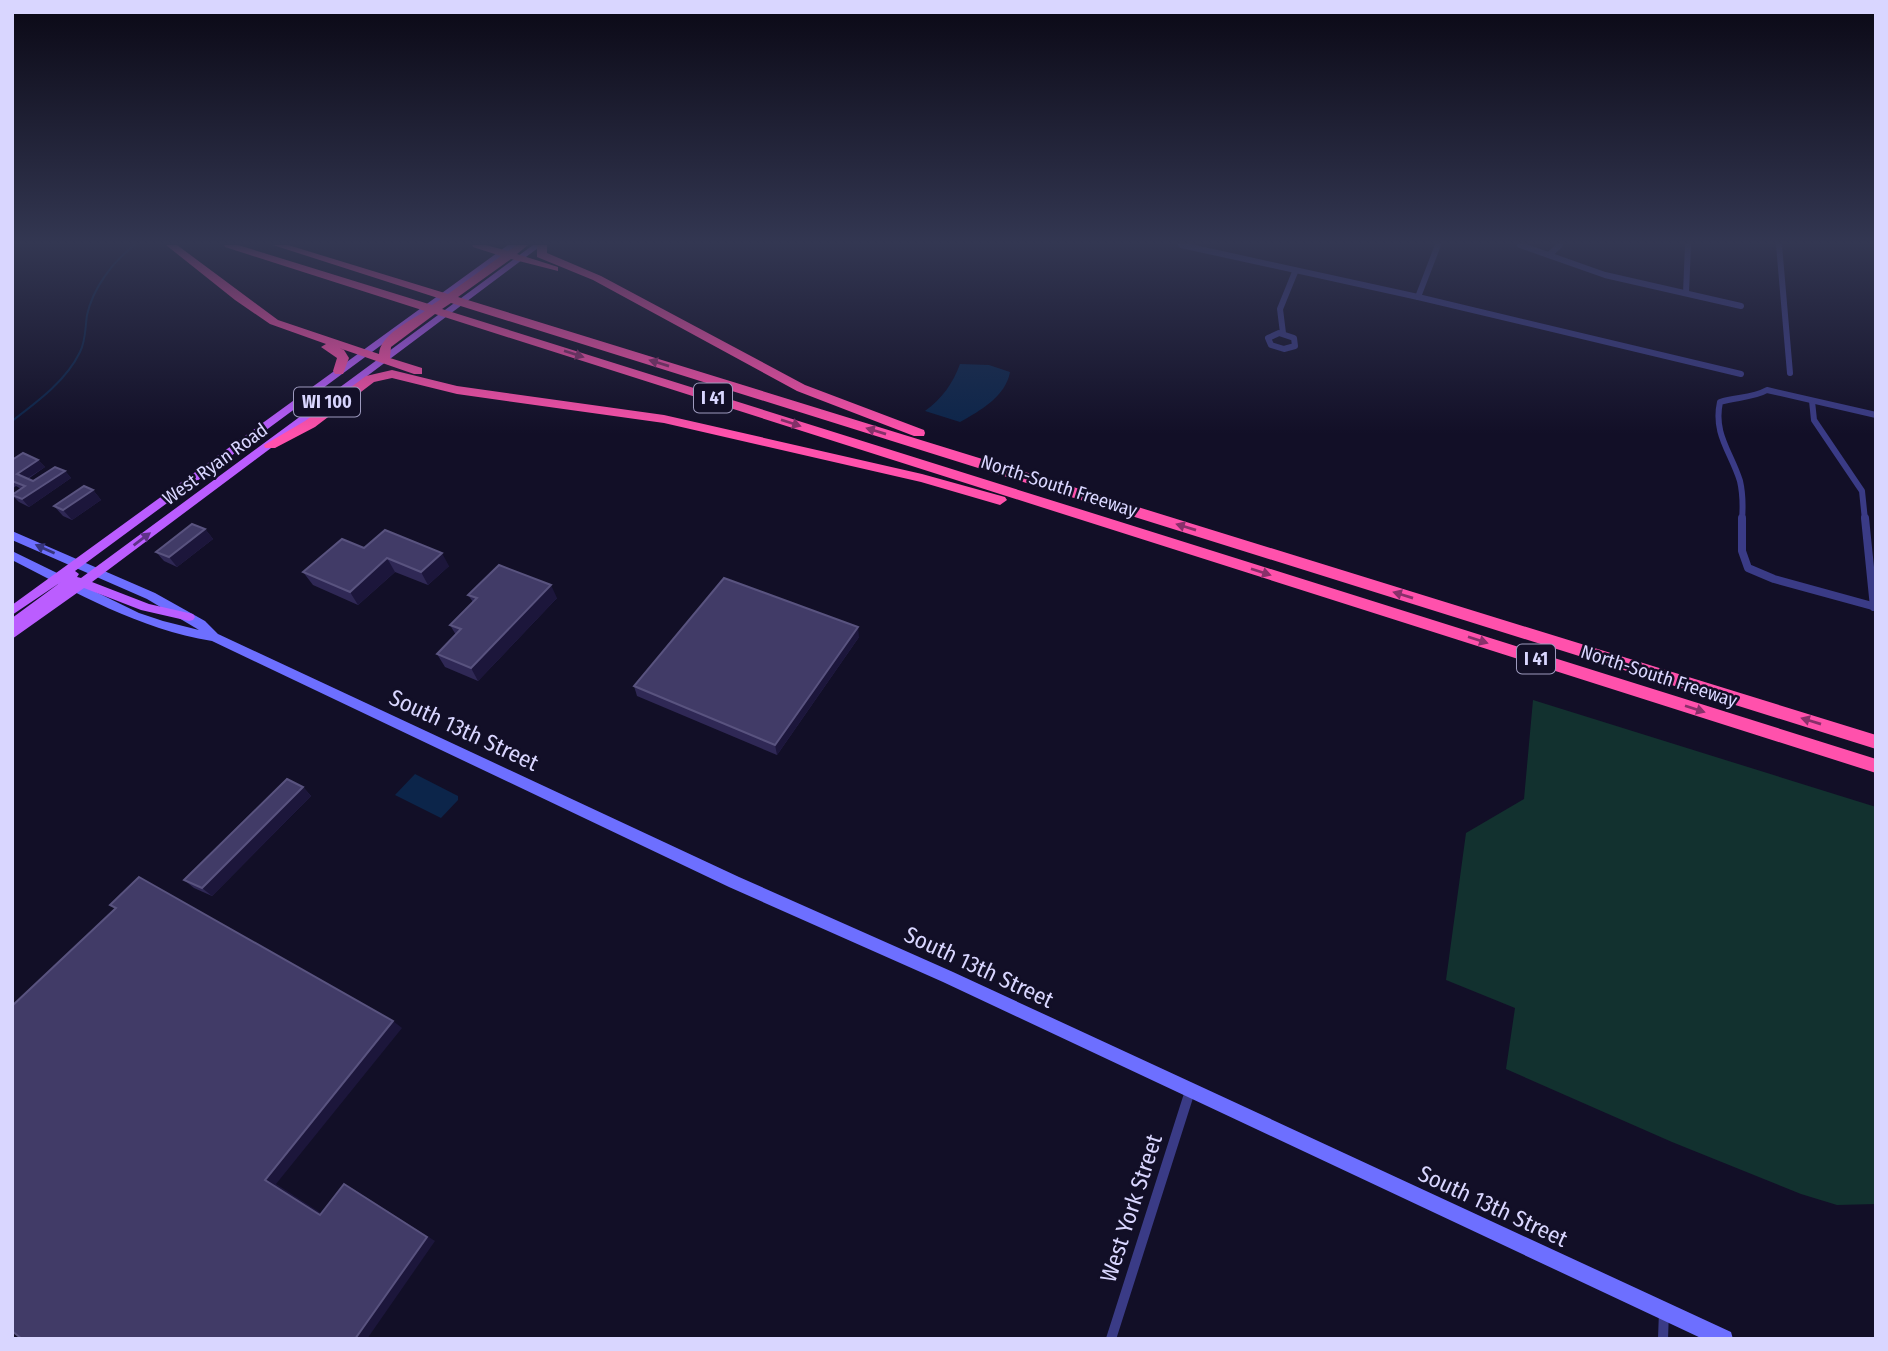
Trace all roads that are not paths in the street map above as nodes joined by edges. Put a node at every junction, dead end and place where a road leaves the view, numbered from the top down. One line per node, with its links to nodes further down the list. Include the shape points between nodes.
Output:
1 (254, 308): 10 (highway)
2 (431, 308): 23 (highway, North-South Freeway / I 41, one-way to 23)
3 (441, 308): 9 (highway)
4 (484, 308): 21 (highway, North-South Freeway / I 41, one-way to 4)
5 (649, 308): 21 (highway, via 800,388)
6 (1282, 308): 11 (street)
7 (1464, 308): 16 (street)
8 (1784, 308): 15 (street)
9 (426, 319): 12 (main road, West Ryan Road / WI 100); 13 (highway, via 385,346)
10 (274, 322): 12 (highway); 14 (highway, via 340,353)
11 (1283, 333)
12 (363, 353): 13 (highway); 14 (main road, West Ryan Road / WI 100)
13 (388, 356): 19 (main road, West Ryan Road / WI 100); 20 (highway, via 438,377 671,411)
14 (339, 372): 25 (main road, West Ryan Road / WI 100)
15 (1790, 373)
16 (1741, 374)
17 (1812, 401): 18 (street); 28 (street, via 1814,420 1862,491); 28 (street, via 1767,390 1720,402 1715,416 1742,492 1743,551 1748,568)
18 (1876, 415)
19 (270, 445): 20 (highway, via 310,424 370,379 392,374 457,390 664,419); 26 (main road, West Ryan Road / WI 100, one-way to 19)
20 (817, 453): 23 (highway)
21 (1058, 487): 34 (highway, North-South Freeway / I 41, one-way to 21)
22 (12, 535): 25 (street, South 13th Street, one-way to 22)
23 (1196, 551): 35 (highway, North-South Freeway / I 41, one-way to 35)
24 (12, 555): 27 (street, South 13th Street)
25 (78, 564): 26 (street, South 13th Street); 27 (main road)
26 (97, 573): 27 (main road, West Ryan Road / WI 100); 30 (street, South 13th Street)
27 (72, 582): 29 (main road, West Ryan Road / WI 100); 30 (main road); 31 (main road); 32 (main road, West Ryan Road / WI 100); 33 (street, South 13th Street, via 127,612)
28 (1875, 607)
29 (12, 611)
30 (189, 617): 33 (street, South 13th Street)
31 (12, 624)
32 (12, 635)
33 (214, 637): 36 (street, South 13th Street)
34 (1876, 742)
35 (1876, 766)
36 (1191, 1091): 37 (street, South 13th Street); 38 (street, West York Street)
37 (1664, 1311): 39 (street); 40 (street, South 13th Street)
38 (1111, 1339)
39 (1663, 1339)
40 (1724, 1339)

